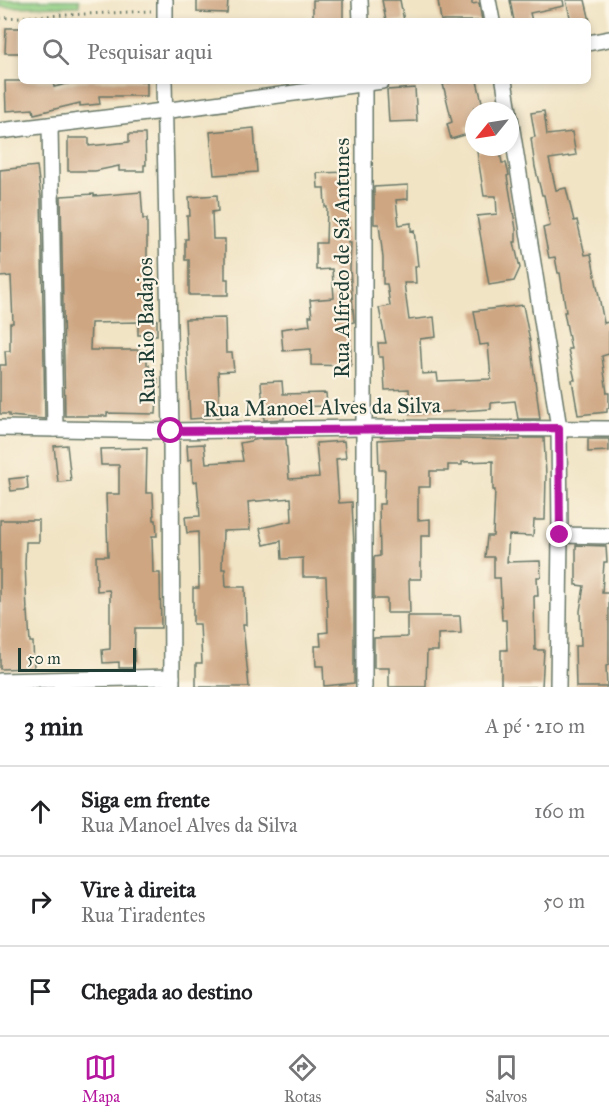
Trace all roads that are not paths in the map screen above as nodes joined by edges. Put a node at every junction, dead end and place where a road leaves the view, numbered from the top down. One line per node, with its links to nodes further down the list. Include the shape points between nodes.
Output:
1 (360, 0): 3 (street)
2 (488, 0): 4 (street)
3 (361, 18)
4 (491, 18)
5 (609, 39): 6 (street)
6 (591, 42)
7 (164, 84): 12 (street, Rua Rio Badajos)
8 (357, 84): 12 (street)
9 (364, 84): 17 (street, Rua Alfredo de Sá Antunes)
10 (504, 84): 11 (street)
11 (508, 102)
12 (164, 111): 13 (street); 21 (street, Rua Rio Badajos)
13 (50, 125): 14 (street); 19 (street)
14 (0, 130)
15 (516, 156): 18 (street)
16 (0, 428): 19 (street, Rua Manoel Alves da Silva)
17 (363, 428): 18 (street, Rua Manoel Alves da Silva); 21 (street, Rua Manoel Alves da Silva); 26 (street, Rua Alfredo de Sá Antunes)
18 (559, 428): 20 (street, Rua Manoel Alves da Silva); 22 (street)
19 (55, 429): 21 (street, Rua Manoel Alves da Silva)
20 (609, 429)
21 (171, 431): 25 (street, Rua Rio Badajos)
22 (560, 535): 23 (street); 27 (street)
23 (609, 536)
24 (0, 681): 25 (street)
25 (172, 682)
26 (364, 687)
27 (558, 687)

